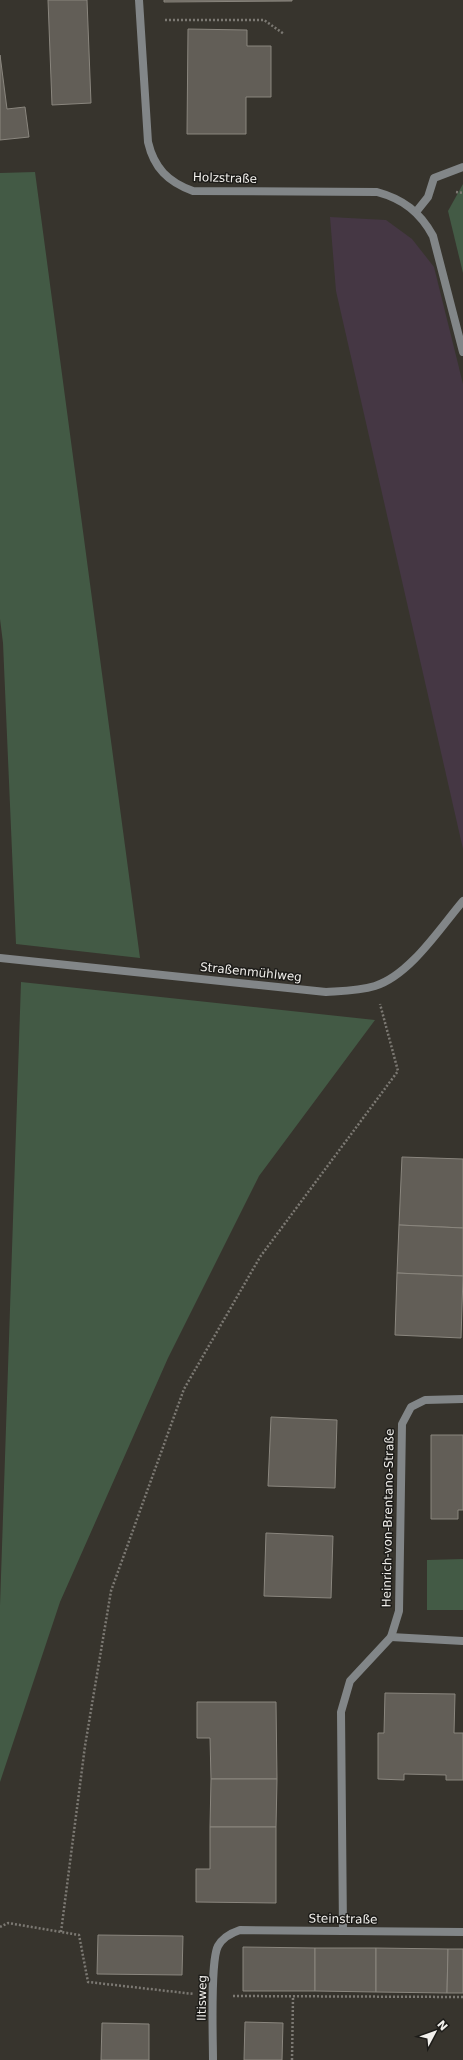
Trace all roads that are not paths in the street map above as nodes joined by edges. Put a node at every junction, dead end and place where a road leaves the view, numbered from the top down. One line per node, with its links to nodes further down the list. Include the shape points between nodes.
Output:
1 (139, 0): 3 (street, Holzstraße, via 148,142 151,156 166,178 178,186 193,191 377,192 392,196)
2 (463, 167): 3 (street, via 434,178 428,197)
3 (416, 212): 4 (street, Holzstraße, via 433,236)
4 (463, 352)
5 (463, 900): 6 (street, Straßenmühlweg, via 400,972 376,986 352,990 326,992)
6 (0, 958)
7 (463, 1399): 8 (street, Heinrich-von-Brentano-Straße, via 425,1400 412,1407 402,1424 399,1611)
8 (391, 1636): 9 (street); 10 (street, Heinrich-von-Brentano-Straße, via 350,1681 341,1712)
9 (463, 1640)
10 (343, 1931): 11 (street, Steinstraße); 12 (street, Steinstraße, via 240,1930)
11 (463, 1932)
12 (224, 1938): 13 (street, Iltisweg, via 215,1955)
13 (213, 2060)

